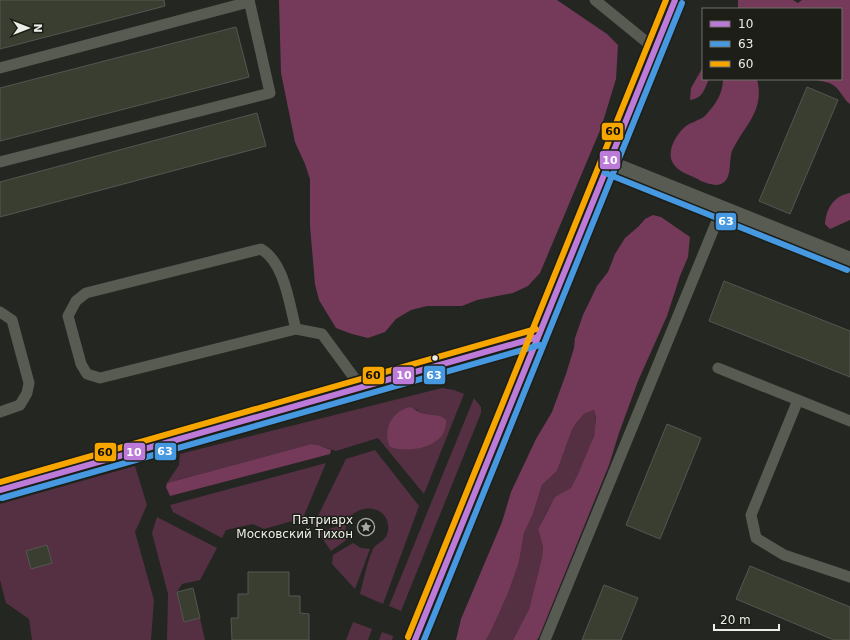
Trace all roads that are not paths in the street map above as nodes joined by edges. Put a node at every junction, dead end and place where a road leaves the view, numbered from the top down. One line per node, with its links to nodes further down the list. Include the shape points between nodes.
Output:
1 (595, 0): 4 (lane)
2 (675, 0): 4 (main road)
3 (249, 1): 5 (lane); 6 (lane, via 270,93)
4 (655, 49): 7 (main road)
5 (0, 68)
6 (0, 162)
7 (608, 166): 8 (street); 12 (main road)
8 (721, 211): 9 (street); 21 (lane)
9 (850, 262)
10 (0, 312): 16 (lane, via 12,320 29,383 20,405)
11 (296, 329): 11 (lane, via 279,266 261,249 86,293 76,301 68,316 81,364 87,374 100,378); 14 (lane, via 322,334)
12 (538, 337): 14 (main road); 20 (main road)
13 (718, 368): 15 (lane)
14 (361, 387): 18 (main road)
15 (798, 400): 17 (lane); 19 (lane, via 751,515 756,538 784,555)
16 (0, 412)
17 (850, 421)
18 (0, 490)
19 (850, 577)
20 (415, 640)
21 (545, 640)

